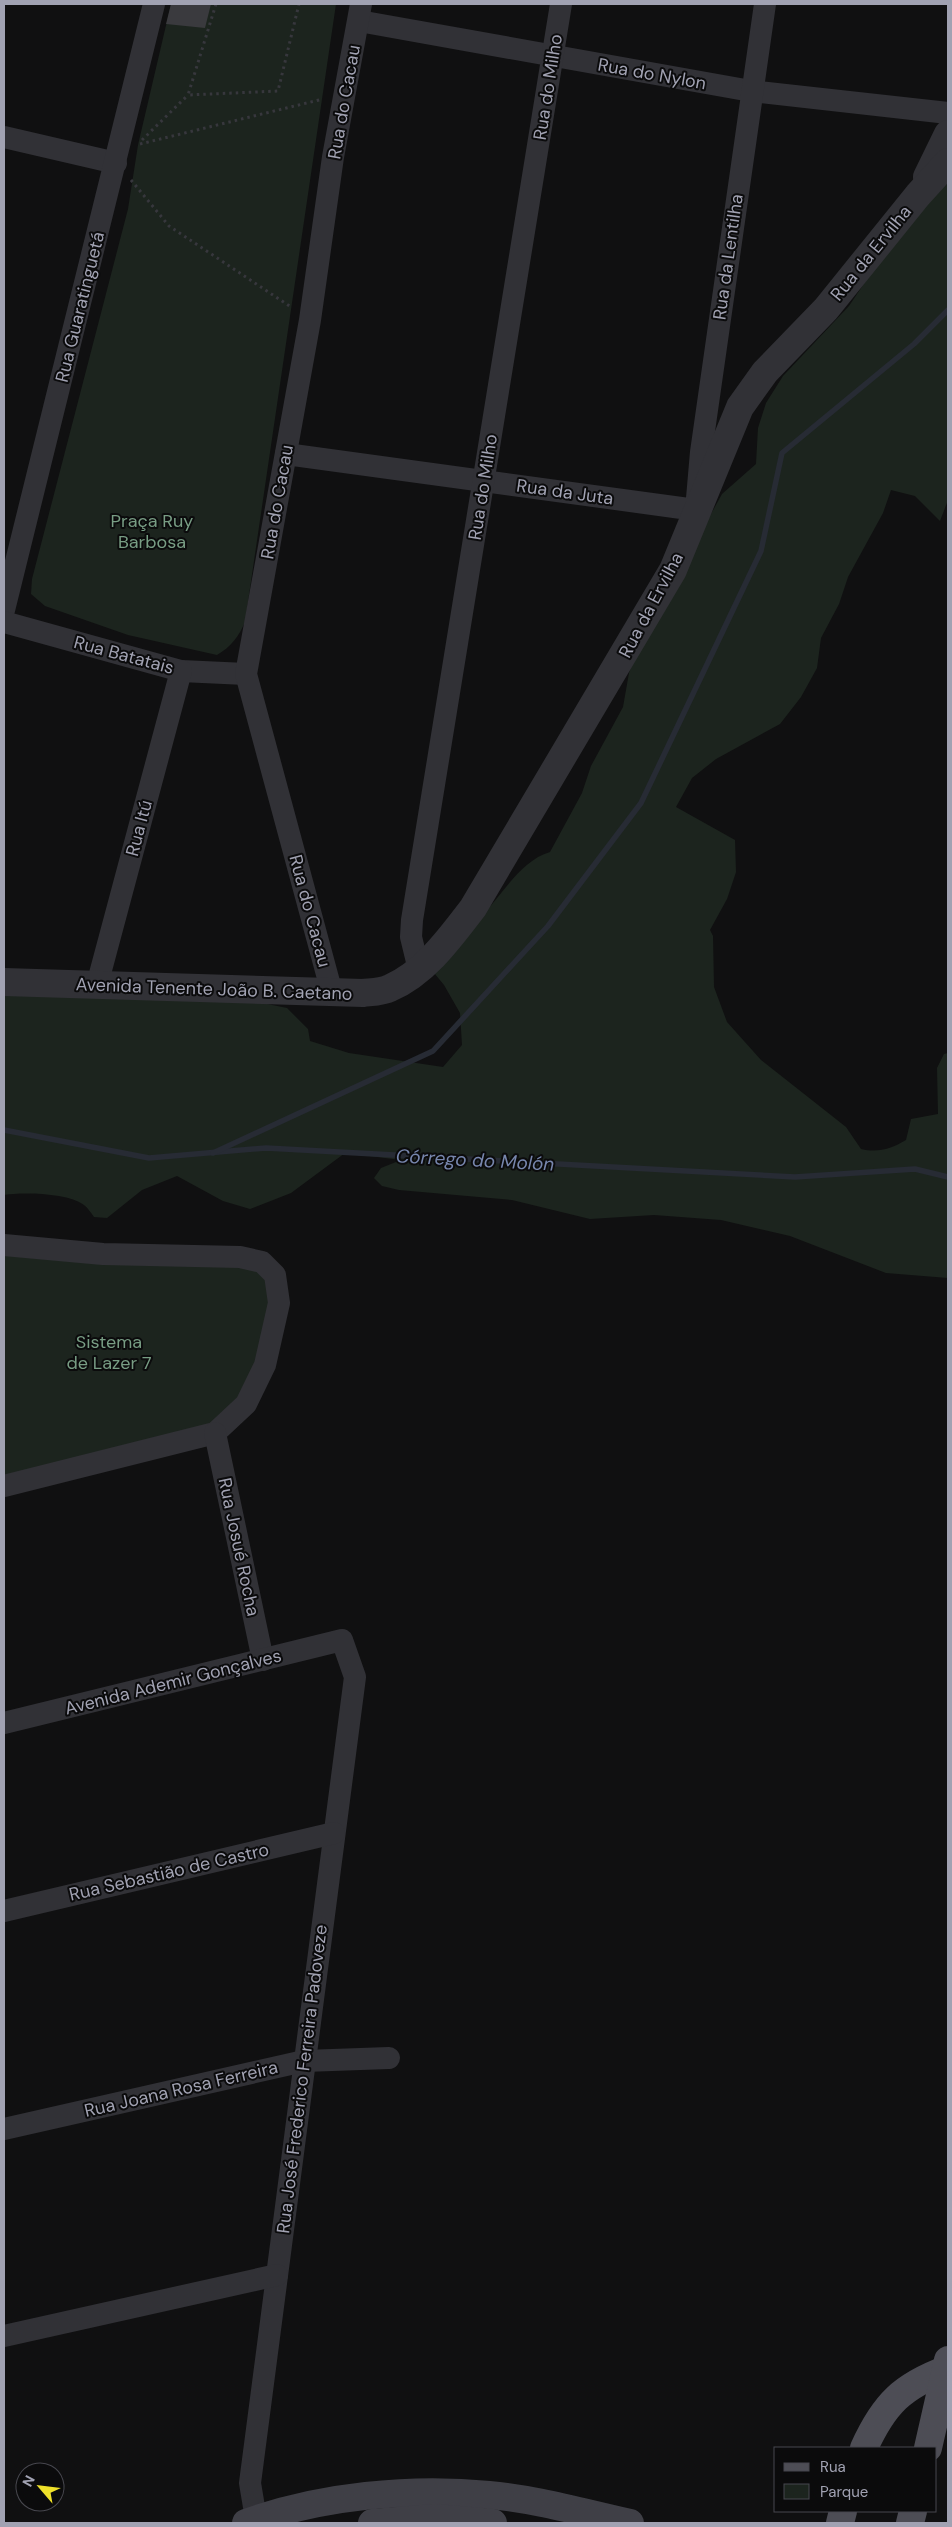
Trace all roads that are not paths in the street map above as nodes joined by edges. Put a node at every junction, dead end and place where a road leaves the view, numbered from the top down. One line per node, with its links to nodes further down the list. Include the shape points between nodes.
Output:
1 (154, 4): 11 (street, Rua Guaratinguetá)
2 (562, 4): 5 (street, Rua do Milho)
3 (765, 4): 6 (street, Rua da Lentilha)
4 (360, 12): 5 (street, Rua do Nylon); 13 (street, Rua do Cacau)
5 (553, 56): 6 (street, Rua do Nylon); 14 (street, Rua do Milho)
6 (751, 91): 7 (street, Rua do Nylon); 15 (street, Rua da Lentilha, via 701,452)
7 (948, 113)
8 (948, 134): 12 (street, Rua da Ervilha)
9 (4, 138): 11 (street)
10 (948, 162): 12 (street, Rua da Ervilha)
11 (116, 163): 16 (street, Rua Guaratinguetá)
12 (918, 195): 15 (street, Rua da Ervilha, via 826,309 765,372 740,407)
13 (286, 454): 14 (street, Rua da Juta); 19 (street, Rua do Cacau)
14 (485, 481): 15 (street, Rua da Juta); 20 (street, Rua do Milho, via 412,920 411,937)
15 (696, 510): 20 (street, Rua da Ervilha, via 673,570 644,623 473,908 445,944)
16 (4, 610)
17 (4, 622): 18 (street, Rua Batatais)
18 (181, 671): 19 (street, Rua Batatais); 22 (street, Rua Itú)
19 (246, 674): 23 (street, Rua do Cacau)
20 (419, 970): 23 (street, Avenida Tenente João B. Caetano, via 389,989)
21 (4, 982): 22 (street, Avenida Tenente João B. Caetano)
22 (97, 985): 23 (street, Avenida Tenente João B. Caetano)
23 (332, 993)
24 (4, 1245): 25 (street, via 103,1254 240,1257 262,1262 275,1274 279,1303 265,1365 246,1404)
25 (215, 1433): 26 (street); 28 (street, Rua Josué Rocha)
26 (4, 1486)
27 (342, 1640): 28 (street, Avenida Ademir Gonçalves); 30 (street, Rua José Frederico Ferreira Padoveze, via 355,1677)
28 (263, 1660): 29 (street, Avenida Ademir Gonçalves)
29 (4, 1724)
30 (334, 1833): 31 (street, Rua Sebastião de Castro); 33 (street, Rua José Frederico Ferreira Padoveze)
31 (4, 1911)
32 (389, 2058): 33 (street, Rua Joana Rosa Ferreira)
33 (304, 2061): 34 (street, Rua Joana Rosa Ferreira); 35 (street, Rua José Frederico Ferreira Padoveze)
34 (4, 2129)
35 (277, 2275): 36 (street); 40 (street, Rua José Frederico Ferreira Padoveze, via 250,2482)
36 (4, 2336)
37 (947, 2366): 38 (main road, via 917,2383 886,2408); 39 (main road)
38 (865, 2447)
39 (928, 2447)
40 (251, 2521): 43 (main road, via 350,2498 443,2491 535,2502)
41 (372, 2523): 42 (main road, via 436,2518)
42 (494, 2523)
43 (630, 2523)

